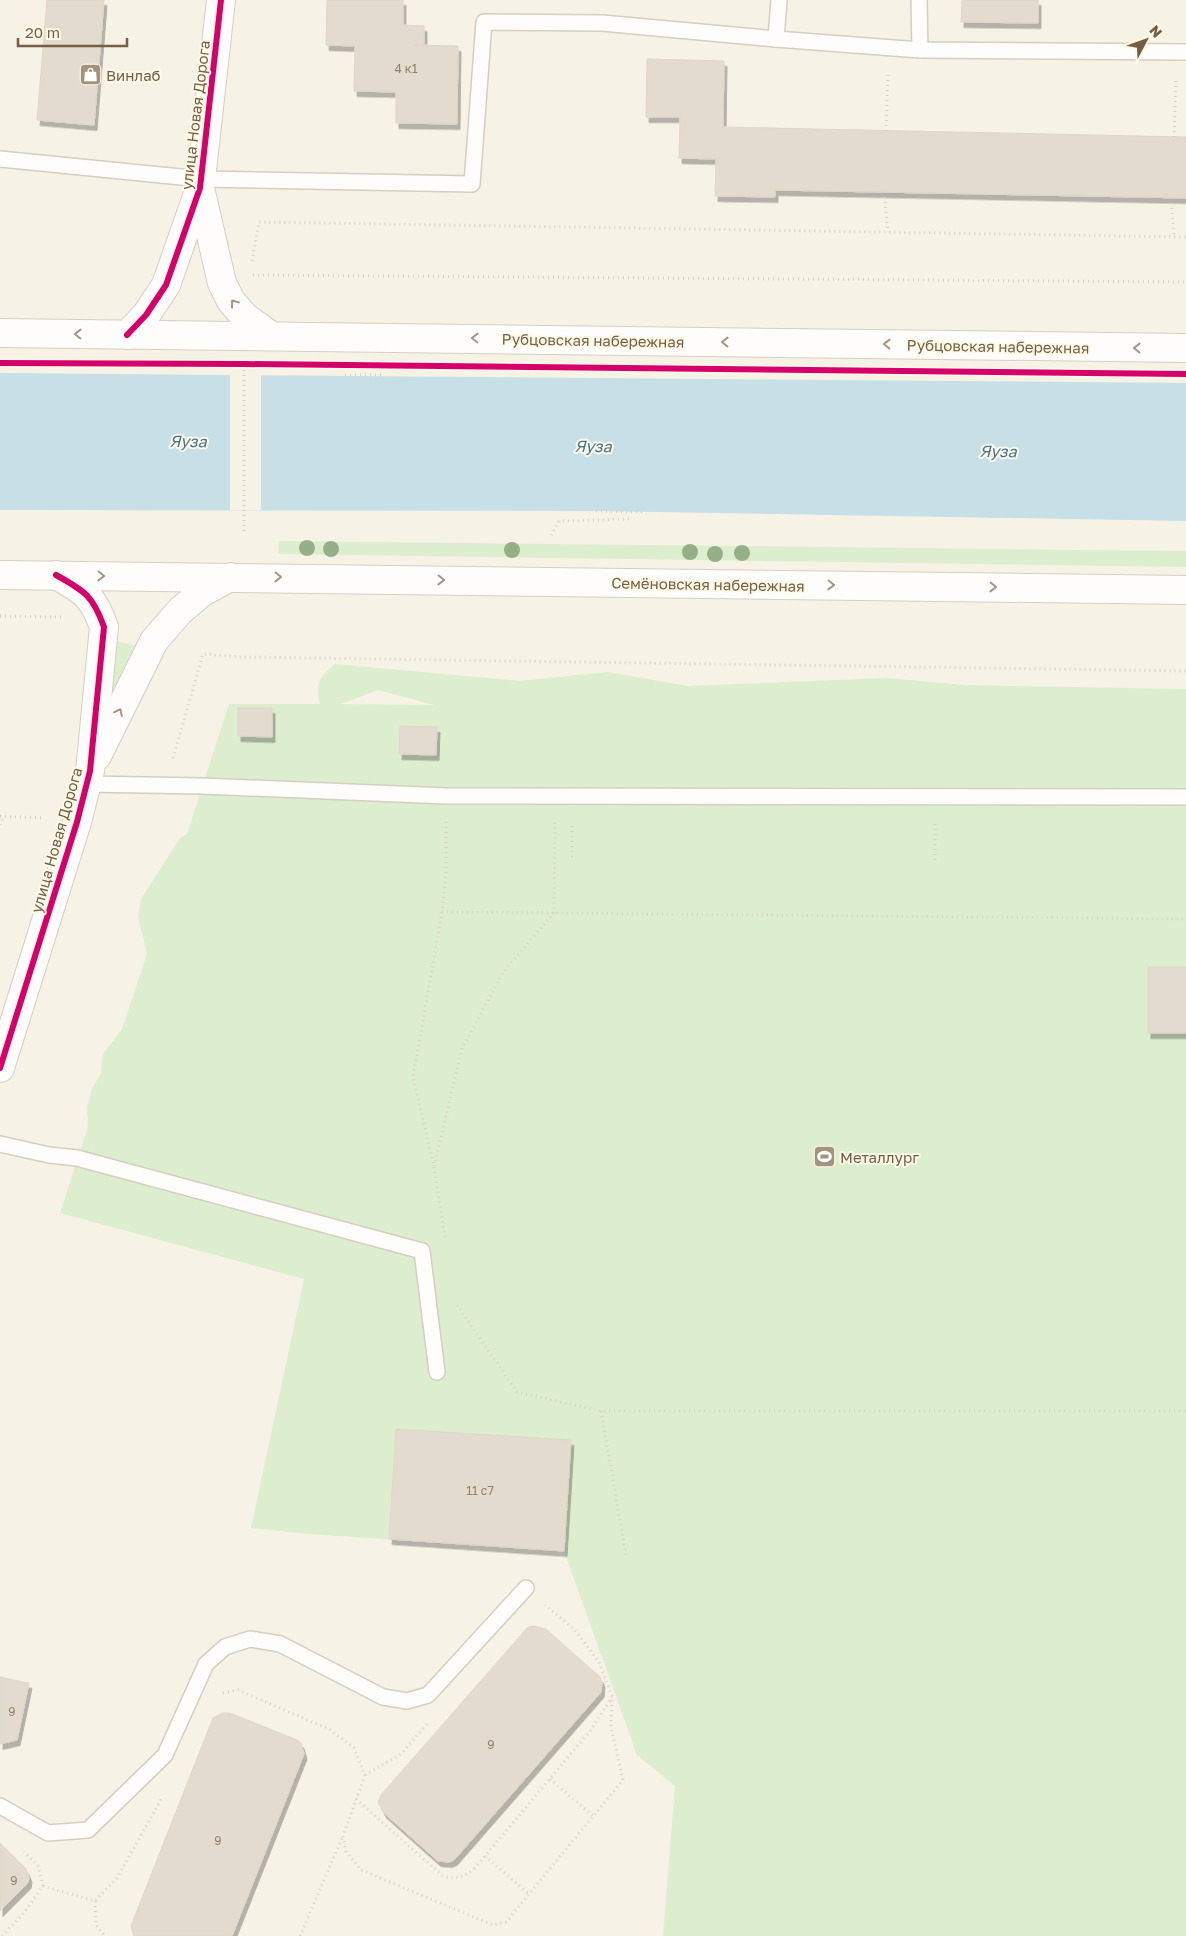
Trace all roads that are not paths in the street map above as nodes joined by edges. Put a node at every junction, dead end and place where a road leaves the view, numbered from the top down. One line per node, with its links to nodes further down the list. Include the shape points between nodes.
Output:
1 (221, 0): 8 (main road, улица Новая Дорога)
2 (779, 0): 4 (lane)
3 (919, 0): 5 (lane)
4 (776, 39): 5 (lane); 8 (lane, via 602,23 484,22 472,184)
5 (920, 50): 6 (lane)
6 (1182, 52)
7 (0, 159): 8 (lane)
8 (201, 184): 10 (main road, улица Новая Дорога, via 166,285 146,315); 11 (main road, улица Новая Дорога, one-way to 8, via 245,317 231,301 222,283)
9 (0, 333): 10 (main road, Рубцовская набережная, one-way to 9)
10 (127, 335): 11 (main road, Рубцовская набережная)
11 (270, 335): 12 (main road, Рубцовская набережная, one-way to 11)
12 (1186, 348)
13 (0, 575): 14 (main road, Семёновская набережная)
14 (56, 576): 15 (main road, Семёновская набережная, one-way to 15); 17 (main road, улица Новая Дорога, via 88,595 104,627)
15 (230, 577): 16 (main road, Семёновская набережная, one-way to 16); 17 (main road, улица Новая Дорога, one-way to 15, via 154,640 180,611)
16 (1186, 590)
17 (88, 777): 18 (lane, via 165,785 446,796); 19 (main road, улица Новая Дорога)
18 (1186, 797)
19 (0, 1068)
20 (0, 1144): 21 (lane, via 77,1158 422,1251)
21 (436, 1372)
22 (526, 1588): 23 (lane, via 428,1695 407,1701 383,1697 280,1644 250,1639 225,1647 206,1664 165,1756 88,1830 48,1832)
23 (0, 1806)

